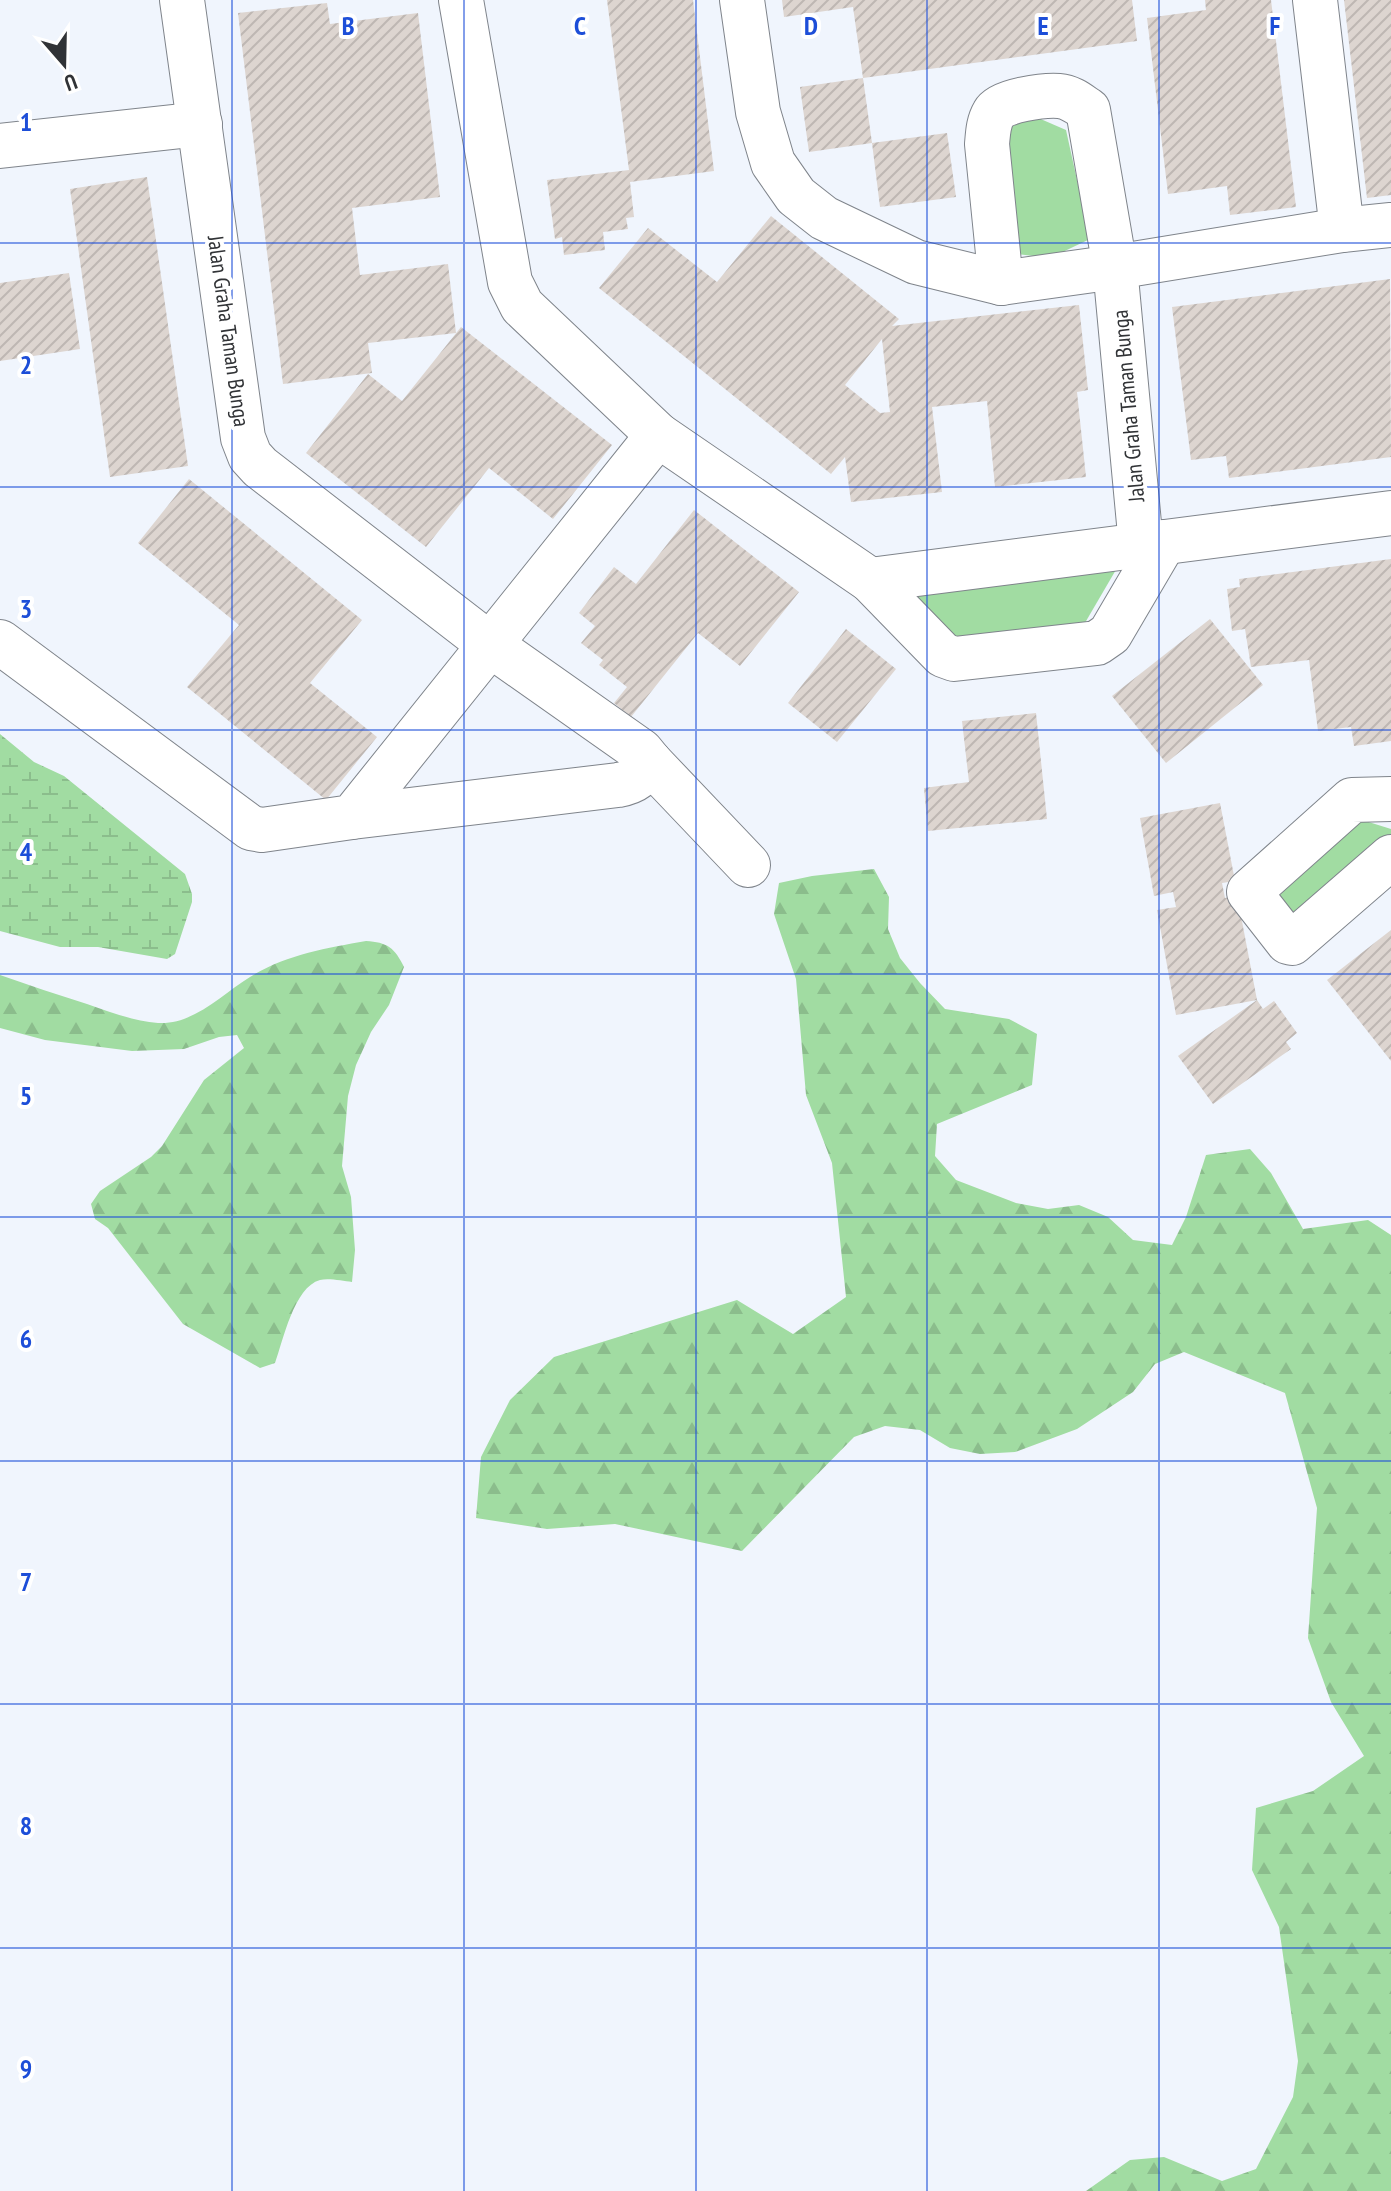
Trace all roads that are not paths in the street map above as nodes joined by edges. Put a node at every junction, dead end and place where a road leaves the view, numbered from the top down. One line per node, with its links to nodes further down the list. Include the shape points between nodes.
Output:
1 (182, 0): 5 (street, Jalan Graha Taman Bunga)
2 (461, 0): 11 (street, via 510,282 522,306)
3 (742, 0): 10 (street, via 758,112 773,163 796,196 824,218 916,262)
4 (1315, 0): 8 (street)
5 (200, 124): 6 (street); 16 (street, Jalan Graha Taman Bunga, via 243,438 250,456)
6 (0, 146)
7 (1391, 225): 8 (street)
8 (1342, 230): 9 (street)
9 (1115, 267): 10 (street); 10 (street, Jalan Graha Taman Bunga, via 1088,110 1061,96 1039,97 1002,105 989,126); 13 (street, Jalan Graha Taman Bunga)
10 (1001, 283)
11 (658, 435): 14 (street); 16 (street)
12 (1391, 513): 13 (street)
13 (1152, 544): 14 (street); 14 (street, via 1110,634 1091,646 948,658)
14 (870, 580)
15 (0, 642): 19 (street, via 251,828)
16 (489, 644): 17 (street, Jalan Graha Taman Bunga); 19 (street)
17 (650, 762): 19 (street, via 641,776 618,785); 21 (street, Jalan Graha Taman Bunga)
18 (1391, 799): 20 (street, via 1352,800 1249,892 1292,943)
19 (352, 817)
20 (1391, 857)
21 (748, 865)

